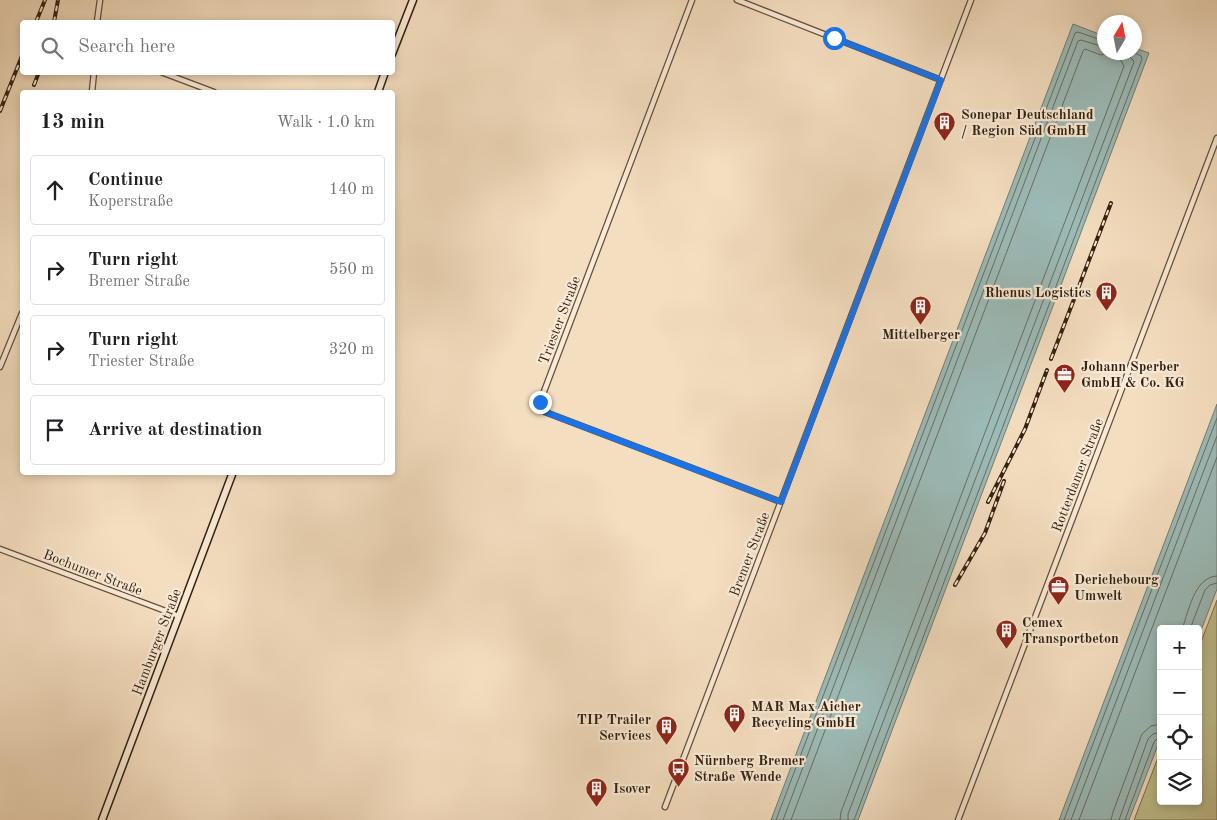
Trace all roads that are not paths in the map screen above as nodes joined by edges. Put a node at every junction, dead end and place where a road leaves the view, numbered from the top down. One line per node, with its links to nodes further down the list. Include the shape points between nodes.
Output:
1 (100, 0): 6 (street)
2 (413, 0): 7 (street)
3 (692, 0): 19 (street, Triester Straße, via 540,402 545,412)
4 (737, 0): 11 (street)
5 (971, 0): 11 (street, Bremer Straße)
6 (98, 20)
7 (395, 46)
8 (94, 75): 12 (street)
9 (169, 75): 13 (street)
10 (384, 75): 14 (street)
11 (941, 80): 19 (street, Bremer Straße)
12 (92, 90)
13 (209, 90)
14 (379, 90)
15 (1217, 138): 24 (street, Rotterdamer Straße)
16 (20, 318): 17 (street)
17 (0, 368)
18 (233, 475): 21 (street, Hamburger Straße)
19 (781, 502): 22 (street, Bremer Straße)
20 (0, 549): 21 (street, Bochumer Straße)
21 (179, 616): 23 (street, Hamburger Straße)
22 (665, 807)
23 (102, 820)
24 (958, 820)

